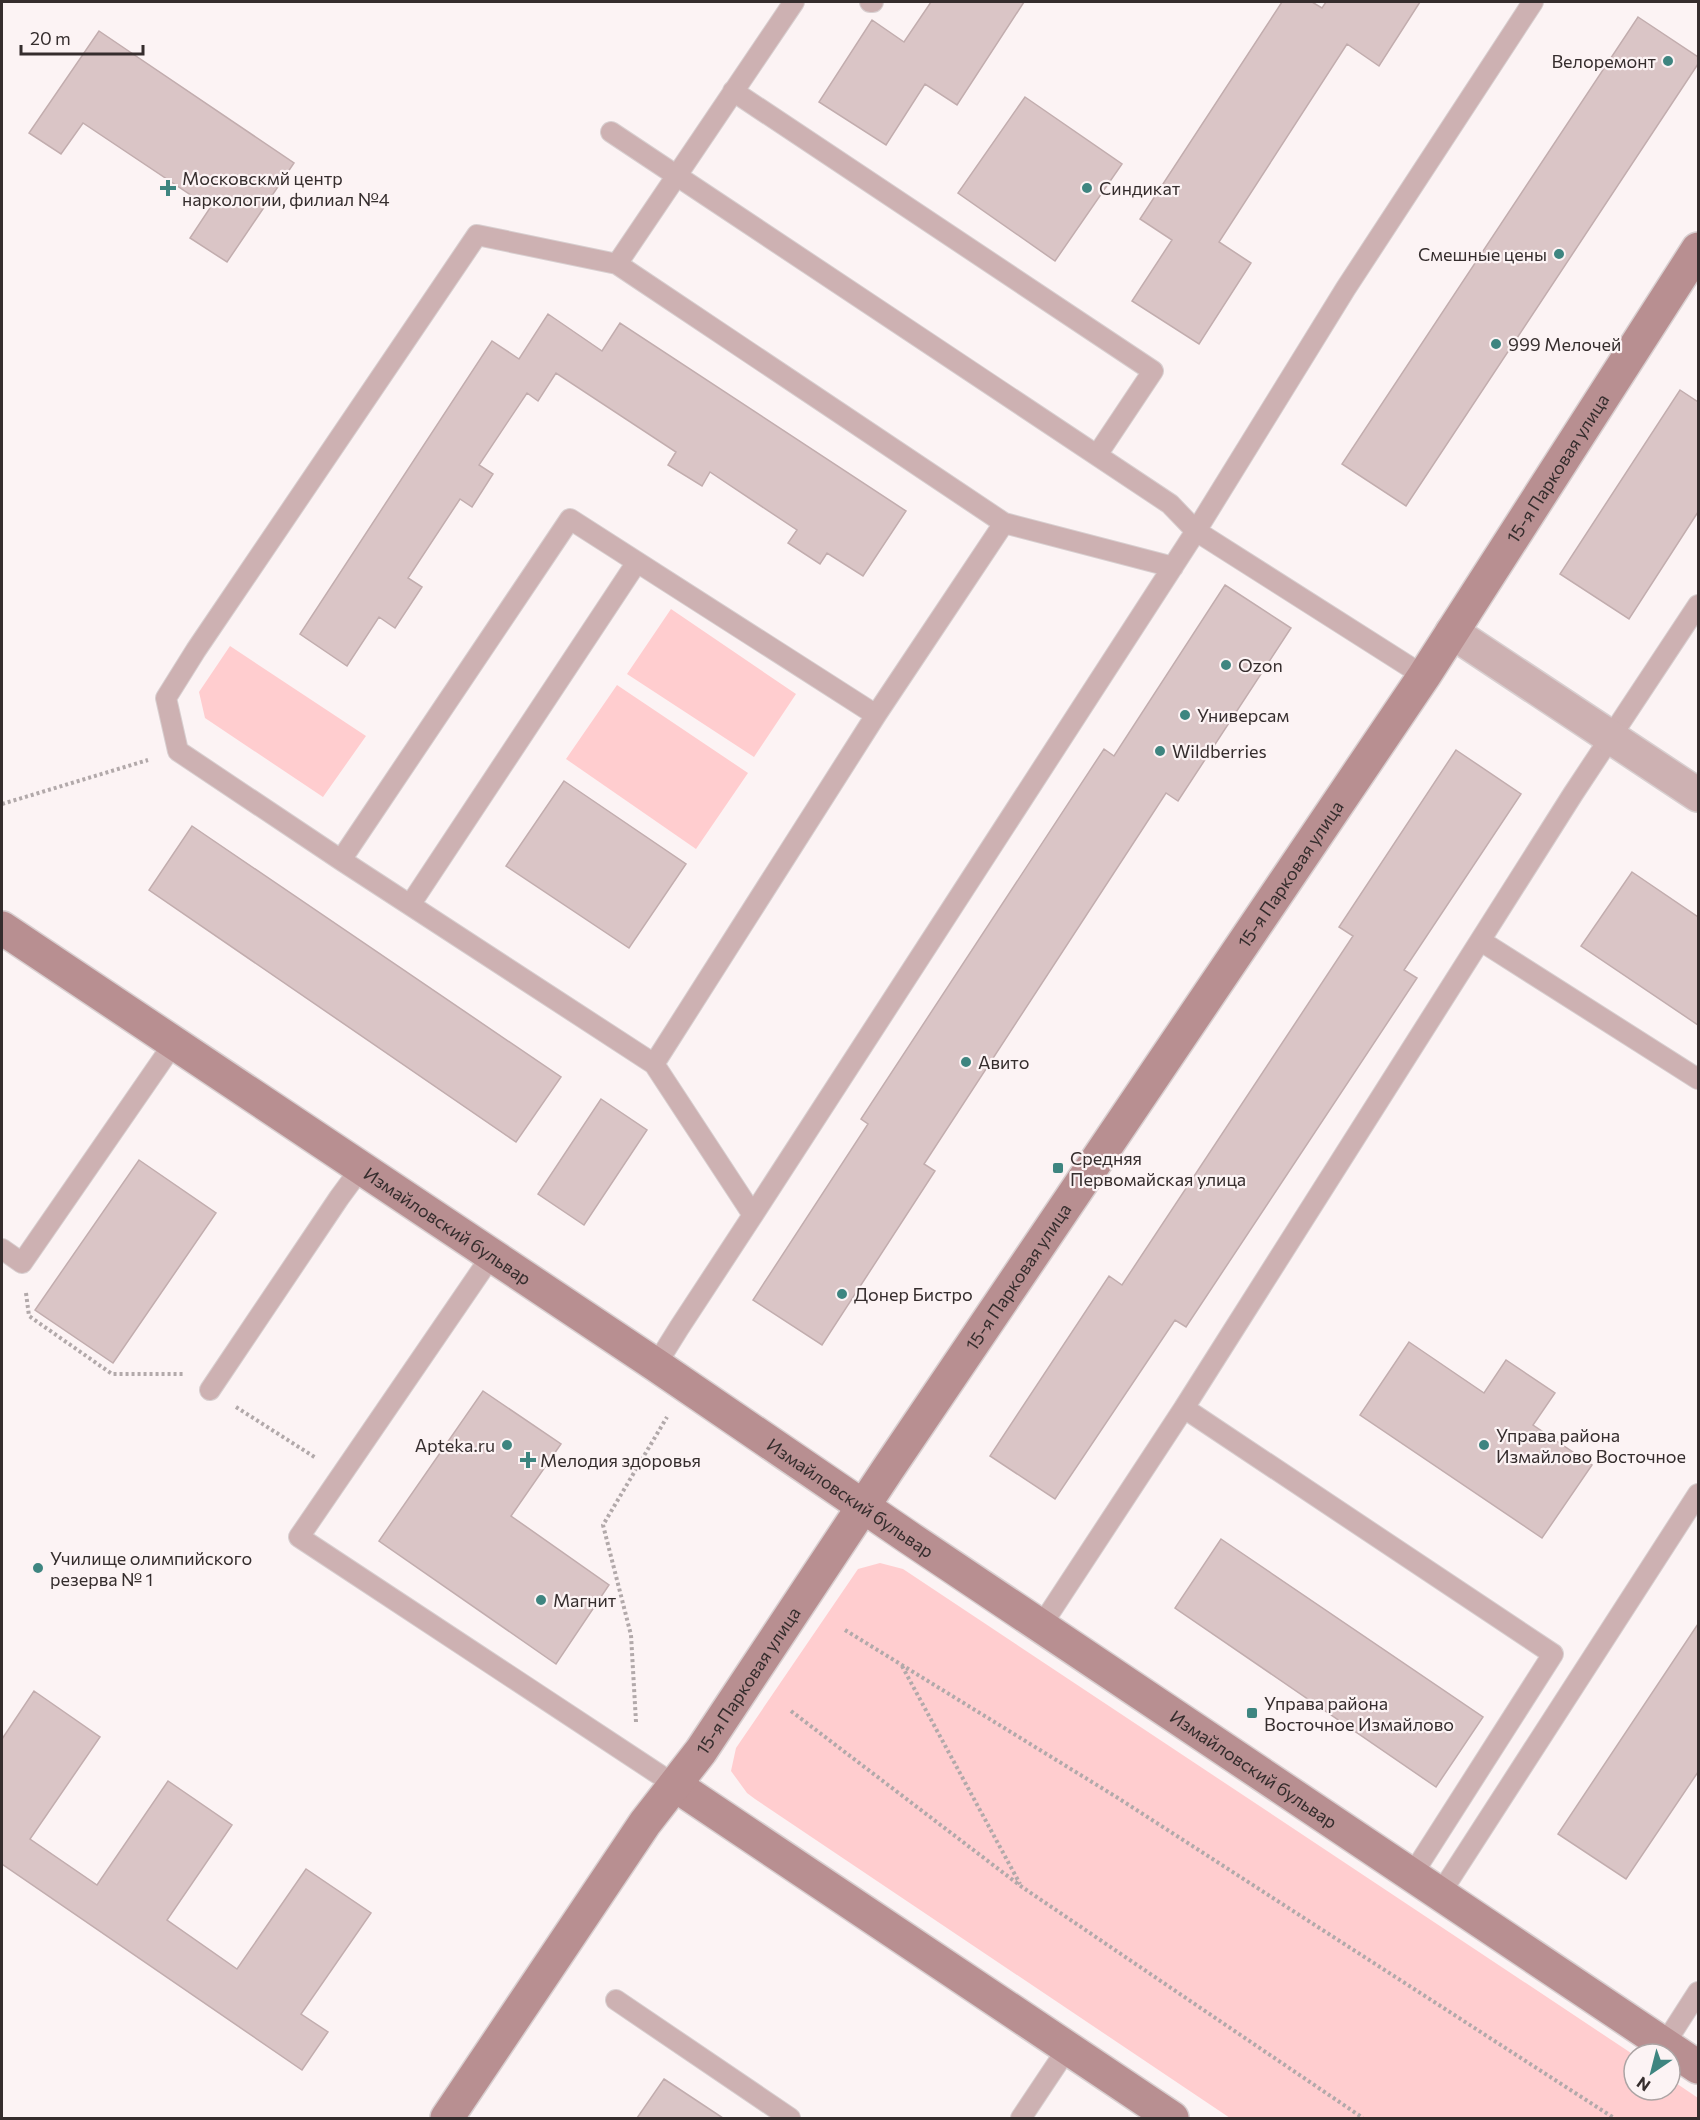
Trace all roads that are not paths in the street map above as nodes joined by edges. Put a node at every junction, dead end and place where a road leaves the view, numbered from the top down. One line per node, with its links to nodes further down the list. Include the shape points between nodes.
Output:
1 (794, 2): 3 (lane)
2 (1533, 2): 10 (lane, via 1346,288)
3 (733, 91): 5 (lane); 8 (lane, via 1153,371)
4 (611, 132): 5 (lane)
5 (677, 175): 7 (lane); 8 (lane)
6 (1698, 249): 14 (street, 15-я Парковая улица)
7 (617, 264): 9 (lane); 19 (lane, via 477,235 166,698 178,751)
8 (1097, 455): 10 (lane, via 1170,504)
9 (1004, 523): 12 (lane); 16 (lane)
10 (1196, 531): 12 (lane); 15 (lane)
11 (637, 562): 16 (lane); 19 (lane, via 570,519); 20 (lane)
12 (1173, 567): 27 (lane)
13 (1698, 605): 17 (lane)
14 (1452, 633): 15 (street, 15-я Парковая улица); 17 (street)
15 (1424, 676): 34 (street, 15-я Парковая улица)
16 (876, 715): 24 (lane)
17 (1611, 737): 18 (street); 22 (lane)
18 (1698, 795)
19 (340, 860): 20 (lane)
20 (410, 905): 24 (lane)
21 (2, 928): 23 (street, Измайловский бульвар)
22 (1481, 941): 25 (lane); 32 (lane)
23 (174, 1043): 26 (street, Измайловский бульвар); 28 (lane, via 22,1263)
24 (654, 1064): 27 (lane)
25 (1698, 1079)
26 (361, 1168): 29 (street, Измайловский бульвар); 31 (lane)
27 (753, 1215): 30 (lane)
28 (2, 1249)
29 (492, 1255): 30 (street, Измайловский бульвар); 36 (lane, via 299,1537)
30 (656, 1365): 34 (street, Измайловский бульвар)
31 (210, 1389)
32 (1184, 1408): 35 (lane); 37 (lane, via 1553,1654)
33 (1698, 1494): 38 (lane)
34 (863, 1507): 35 (street, Измайловский бульвар); 36 (street, 15-я Парковая улица)
35 (1041, 1626): 37 (street, Измайловский бульвар)
36 (675, 1785): 43 (street); 46 (street, 15-я Парковая улица, via 645,1823)
37 (1412, 1875): 38 (street, Измайловский бульвар)
38 (1440, 1894): 41 (street, Измайловский бульвар)
39 (1698, 1992): 42 (lane)
40 (616, 2000): 47 (lane)
41 (1661, 2042)
42 (1665, 2042)
43 (1067, 2049): 48 (lane); 49 (street)
44 (1682, 2056): 45 (street, Измайловский бульвар)
45 (1698, 2067)
46 (447, 2118)
47 (790, 2118)
48 (1021, 2118)
49 (1172, 2118)

